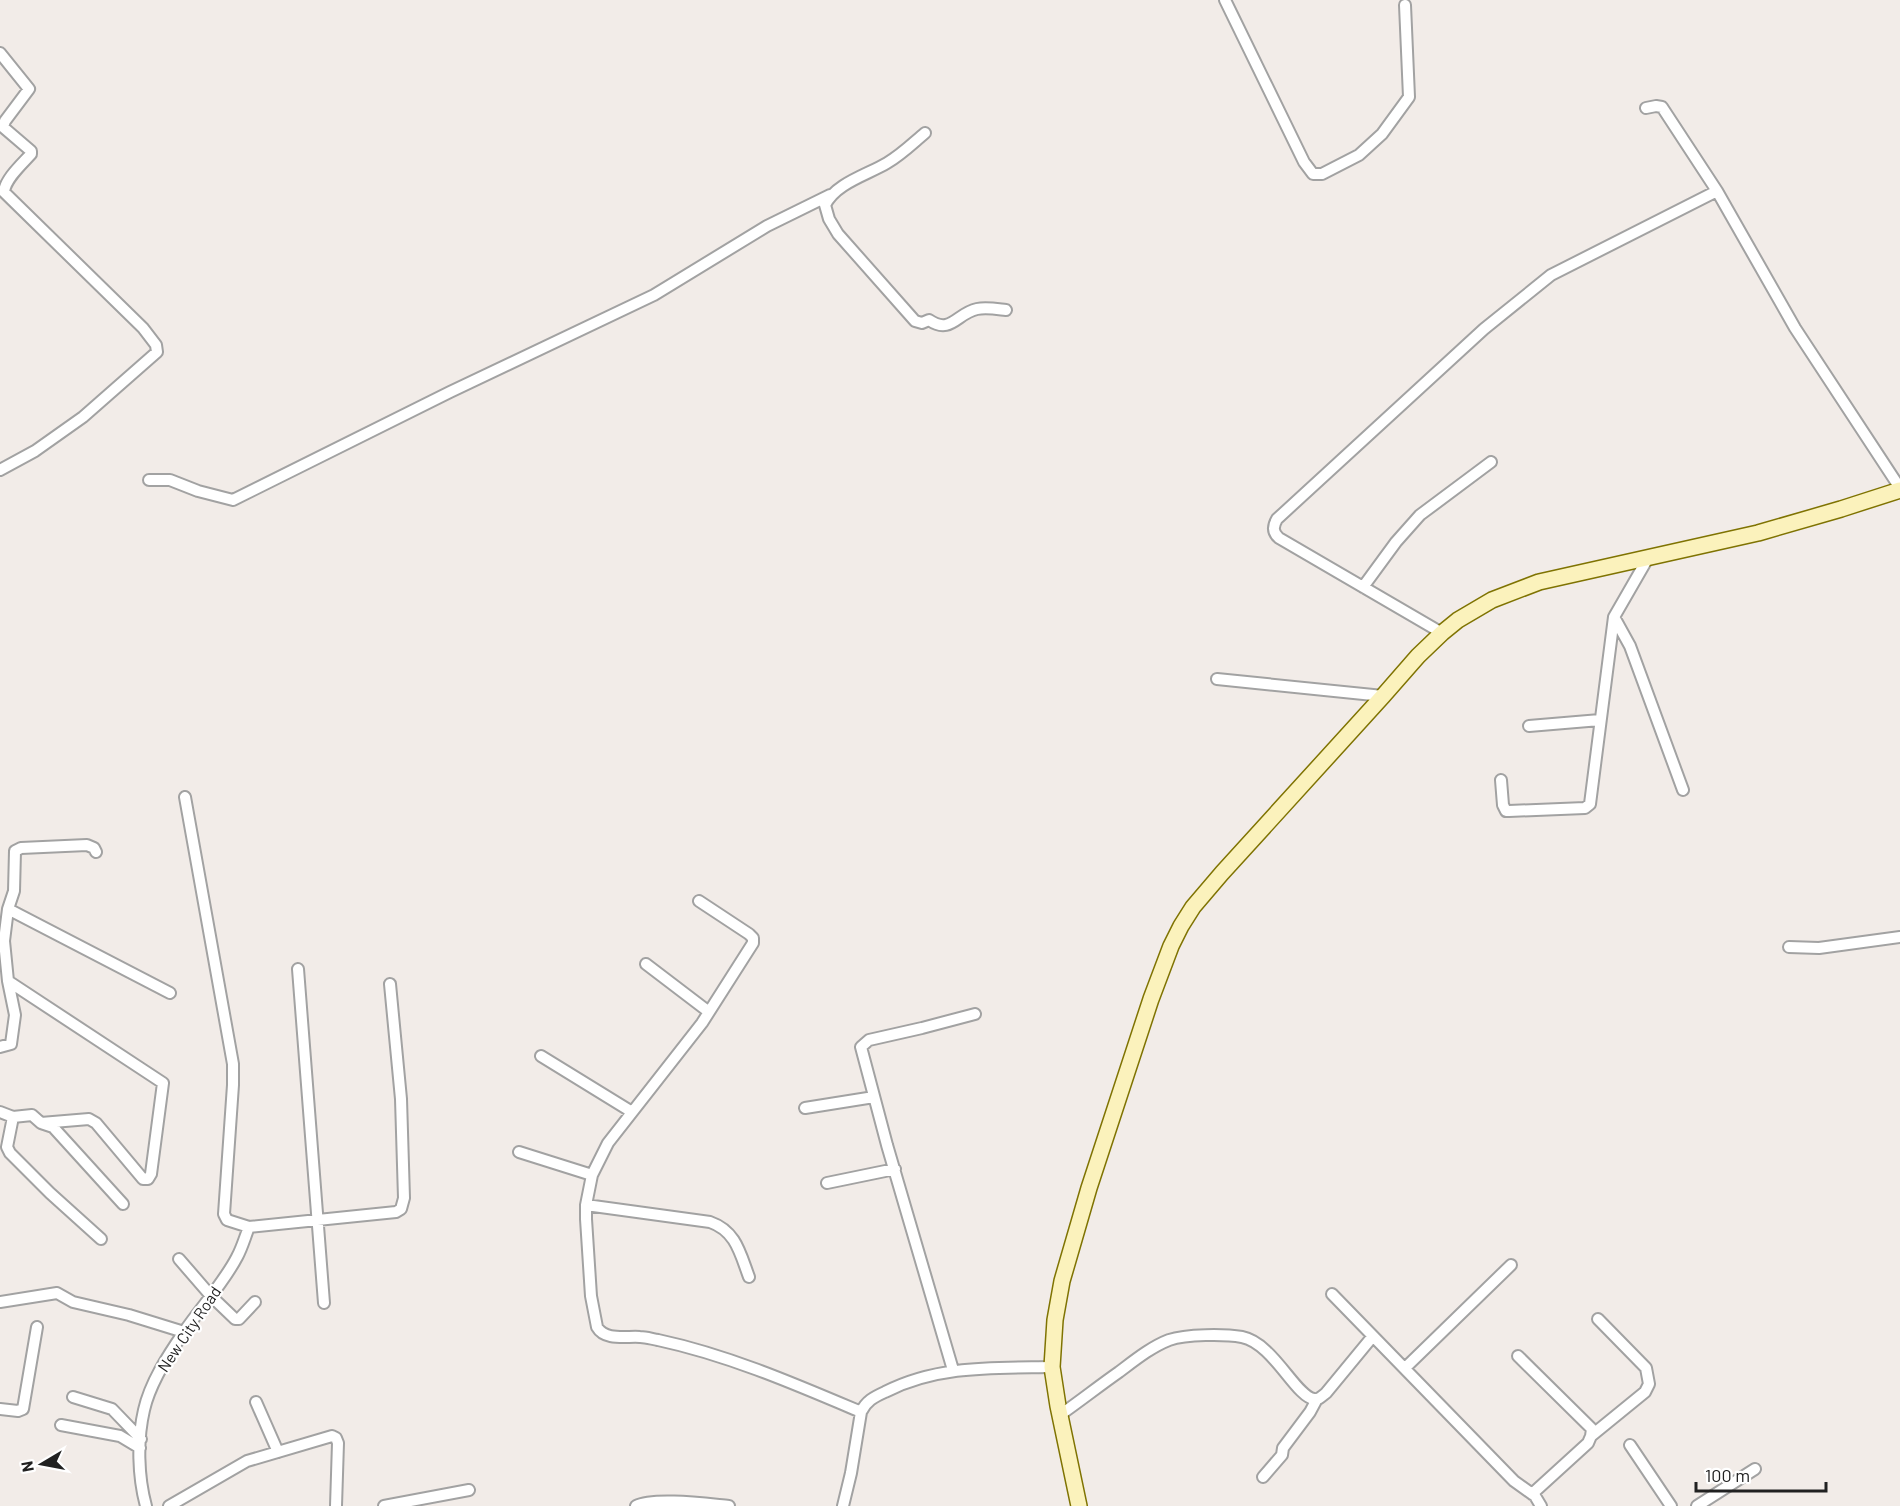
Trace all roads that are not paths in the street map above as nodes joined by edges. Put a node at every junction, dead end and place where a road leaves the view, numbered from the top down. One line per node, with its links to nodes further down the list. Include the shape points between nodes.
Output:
1 (1225, 0): 2 (street, via 1313,174 1322,174 1359,155 1382,134 1409,97)
2 (1405, 5)
3 (0, 53): 10 (street, via 29,89 3,127 31,151 4,192 143,328 157,352 83,417)
4 (1646, 108): 6 (street, via 1662,107)
5 (924, 133): 7 (street, via 886,164)
6 (1717, 191): 12 (street, via 1795,328); 14 (street, via 1551,275 1484,329 1277,519 1273,528 1279,538)
7 (830, 195): 8 (street, via 825,205 838,234 915,321 929,320 946,326 976,309); 11 (street, via 767,226 654,296 233,500 170,480)
8 (1006, 310)
9 (1491, 462): 14 (street, via 1420,515)
10 (0, 470)
11 (149, 480)
12 (1900, 489): 13 (street, via 1758,532)
13 (1648, 558): 15 (street); 16 (street, via 1511,591 1474,610)
14 (1363, 587): 16 (street)
15 (1614, 617): 19 (street); 22 (street, via 1630,646)
16 (1442, 633): 18 (street)
17 (1217, 679): 18 (street)
18 (1383, 696): 66 (street, via 1221,873 1193,908 1171,946 1065,1270 1055,1320)
19 (1600, 720): 20 (street); 21 (street, via 1592,798 1585,808 1506,811)
20 (1528, 726)
21 (1502, 780)
22 (1683, 790)
23 (185, 797): 51 (street, via 233,1065 224,1214 227,1220)
24 (96, 852): 26 (street, via 87,845 18,849)
25 (699, 900): 34 (street, via 753,940)
26 (8, 909): 31 (street, via 4,945); 33 (street)
27 (1900, 937): 28 (street, via 1819,948)
28 (1789, 947)
29 (646, 964): 34 (street)
30 (298, 969): 50 (street)
31 (8, 981): 36 (street, via 14,1032 11,1044); 43 (street, via 163,1083 148,1179 143,1179 89,1119)
32 (390, 984): 50 (street, via 401,1099 403,1204 396,1212)
33 (170, 993)
34 (709, 1012): 41 (street)
35 (975, 1014): 38 (street, via 862,1044)
36 (0, 1047)
37 (541, 1056): 41 (street)
38 (874, 1097): 39 (street); 45 (street)
39 (805, 1108)
40 (0, 1112): 42 (street)
41 (632, 1112): 46 (street, via 608,1143)
42 (13, 1118): 43 (street, via 32,1115); 52 (street, via 7,1147 10,1154)
43 (40, 1122): 48 (street, via 53,1127)
44 (519, 1152): 46 (street)
45 (895, 1169): 47 (street); 68 (street)
46 (592, 1175): 49 (street)
47 (827, 1183)
48 (123, 1204)
49 (586, 1205): 55 (street, via 721,1226 732,1235); 73 (street, via 591,1296 599,1331 664,1341 742,1364)
50 (317, 1220): 51 (street); 60 (street)
51 (249, 1227): 57 (street, New City Road, via 237,1258)
52 (101, 1239)
53 (179, 1259): 57 (street)
54 (1511, 1265): 67 (street)
55 (750, 1277)
56 (1332, 1294): 64 (street)
57 (211, 1296): 59 (street, via 235,1319); 63 (street, New City Road)
58 (0, 1302): 63 (street, via 57,1293 73,1302)
59 (255, 1302)
60 (324, 1303)
61 (1598, 1319): 76 (street, via 1646,1368 1649,1384 1645,1392)
62 (37, 1327): 72 (street, via 23,1409)
63 (184, 1332): 77 (street, New City Road, via 155,1381 144,1410)
64 (1373, 1336): 67 (street); 70 (street)
65 (1518, 1356): 76 (street, via 1592,1429)
66 (1052, 1367): 68 (street); 74 (street)
67 (1405, 1368): 83 (street, via 1514,1481)
68 (953, 1370): 73 (street, via 891,1388 872,1398)
69 (73, 1397): 77 (street, via 112,1409)
70 (1317, 1399): 74 (street, via 1300,1390 1259,1345 1245,1338 1201,1336 1170,1340 1145,1353); 81 (street, via 1282,1455)
71 (256, 1402): 79 (street)
72 (0, 1408)
73 (861, 1412): 91 (street)
74 (1060, 1415): 92 (street)
75 (61, 1425): 77 (street)
76 (1591, 1436): 83 (street)
77 (140, 1443): 85 (street, New City Road)
78 (1630, 1446): 94 (street)
79 (278, 1452): 86 (street, via 247,1461); 87 (street, via 324,1437 336,1438)
80 (1755, 1469): 95 (street)
81 (1263, 1477)
82 (469, 1490): 88 (street)
83 (1532, 1494): 93 (street)
84 (682, 1504): 89 (street); 90 (street)
85 (146, 1506)
86 (169, 1506)
87 (336, 1506)
88 (384, 1506)
89 (636, 1506)
90 (729, 1506)
91 (843, 1506)
92 (1079, 1506)
93 (1541, 1506)
94 (1671, 1506)
95 (1697, 1506)

